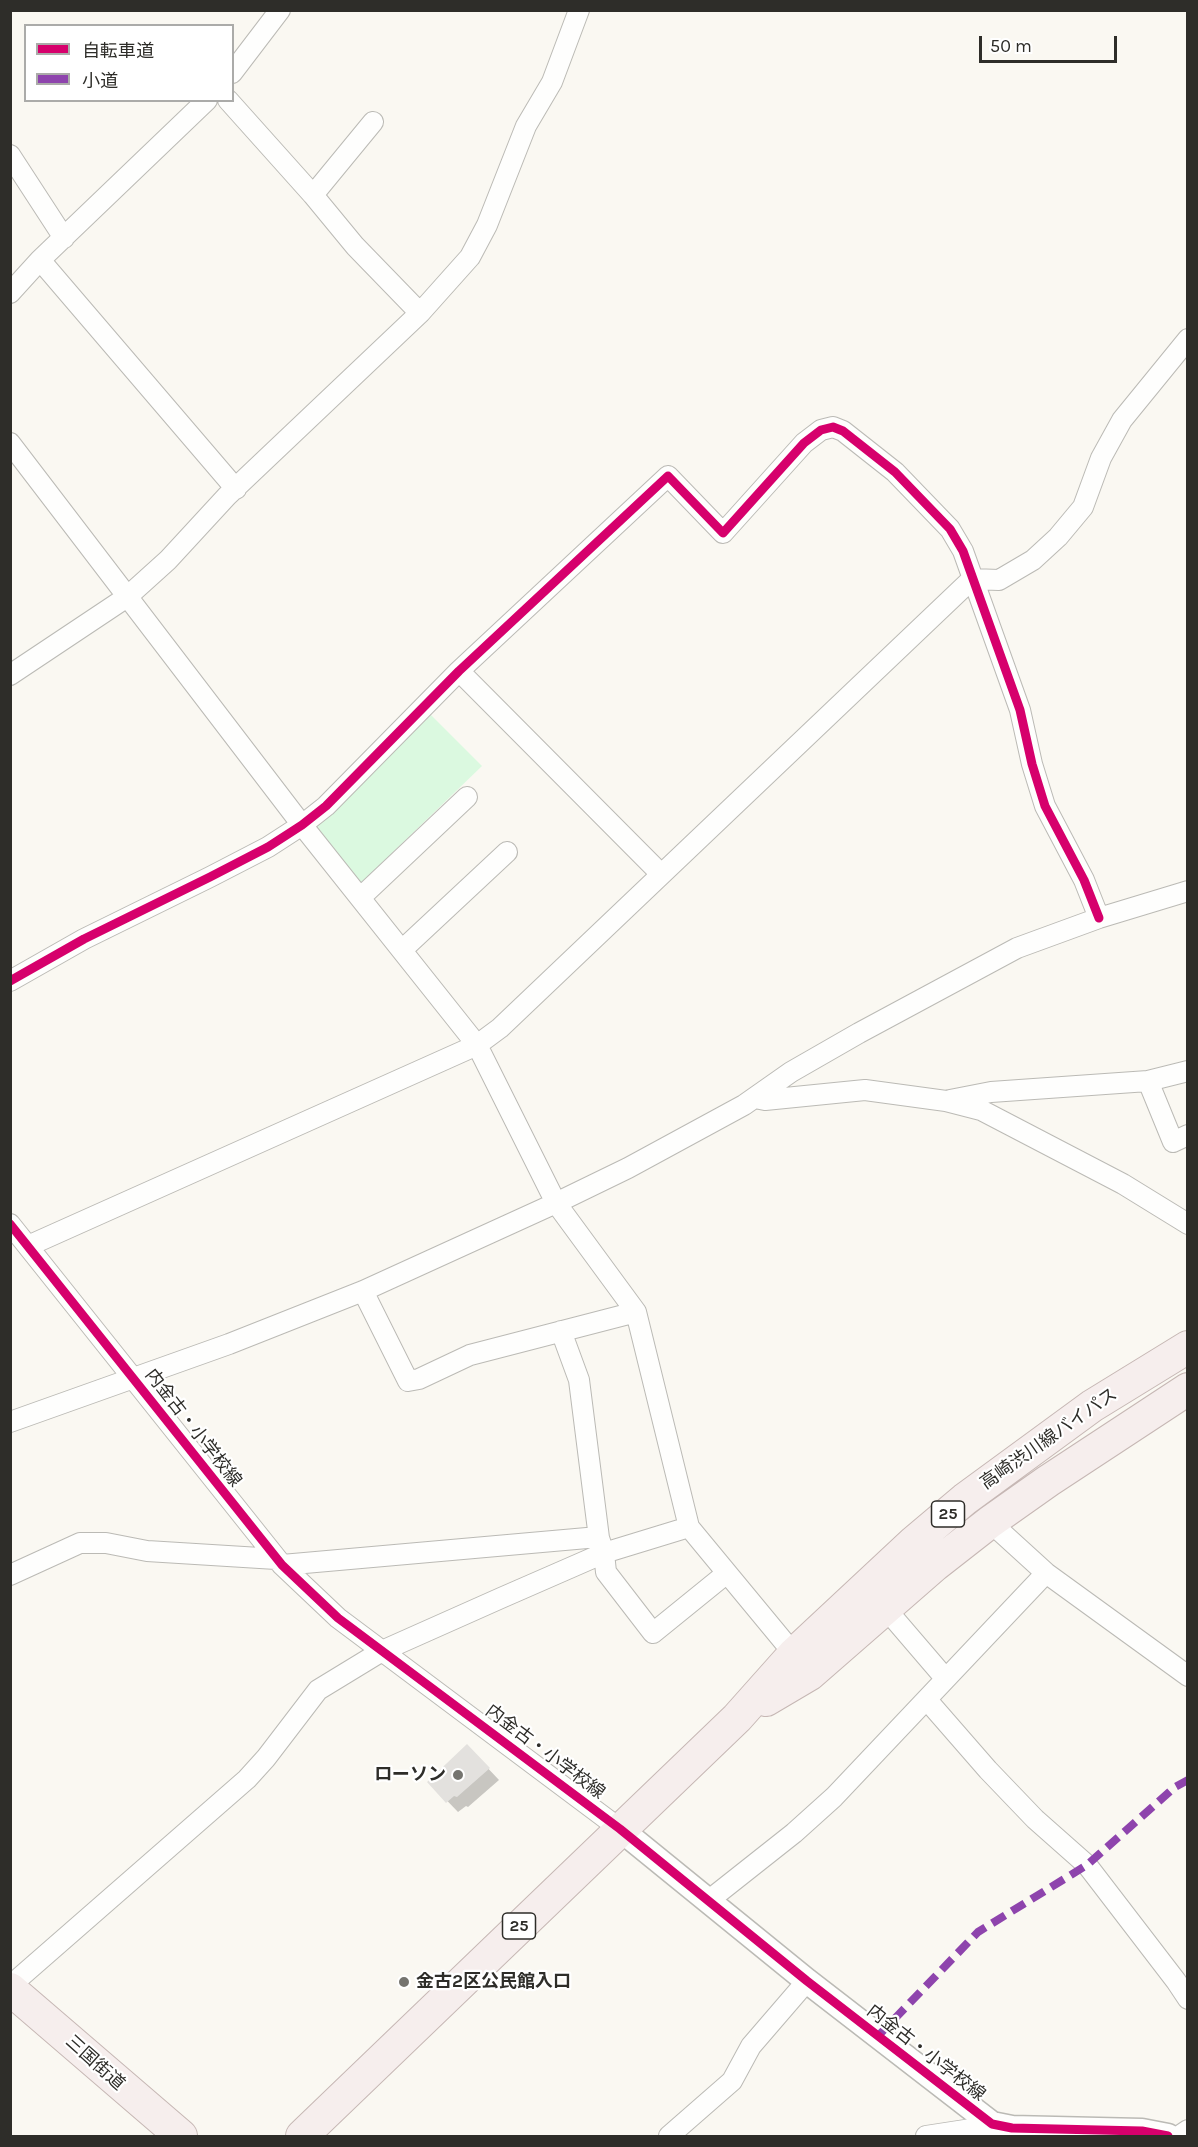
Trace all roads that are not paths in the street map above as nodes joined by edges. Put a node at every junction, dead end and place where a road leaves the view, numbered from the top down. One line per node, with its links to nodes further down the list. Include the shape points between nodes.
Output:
1 (280, 10): 3 (street)
2 (579, 10): 12 (street, via 552,82 526,126 487,225 470,257)
3 (234, 71)
4 (205, 102): 9 (street)
5 (230, 102): 8 (street)
6 (373, 122): 8 (street)
7 (10, 155): 9 (street)
8 (313, 195): 12 (street, via 355,246)
9 (64, 238): 10 (street)
10 (40, 260): 11 (street); 15 (street)
11 (10, 293)
12 (420, 313): 15 (street)
13 (1188, 339): 16 (street, via 1122,420 1101,458 1083,507 1058,537 1033,560 999,580)
14 (10, 442): 17 (street)
15 (236, 489): 17 (street, via 168,561)
16 (972, 579): 18 (street, via 963,551 950,529 926,502 895,472 833,427 821,430 804,443 723,533 668,476); 23 (street); 26 (street, via 1020,710 1045,806)
17 (127, 597): 19 (street); 21 (street)
18 (459, 671): 21 (street, via 326,806); 23 (street)
19 (10, 675)
20 (467, 797): 25 (street)
21 (302, 825): 25 (street); 28 (street, via 268,847 84,939)
22 (507, 852): 27 (street)
23 (661, 874): 29 (street, via 500,1028)
24 (1188, 891): 26 (street)
25 (360, 898): 27 (street)
26 (1099, 918): 32 (street, via 1017,948 849,1038)
27 (402, 950): 29 (street)
28 (10, 981)
29 (477, 1045): 35 (street); 38 (street)
30 (1188, 1071): 31 (street)
31 (1148, 1081): 33 (street, via 991,1092); 34 (street, via 1173,1142)
32 (755, 1098): 33 (street, via 865,1090); 35 (street)
33 (946, 1101): 37 (street, via 981,1110 1123,1184)
34 (1188, 1135)
35 (556, 1203): 39 (street); 40 (street)
36 (10, 1224): 38 (street, 内金古・小学校線)
37 (1188, 1224)
38 (28, 1246): 43 (street, 内金古・小学校線)
39 (363, 1291): 41 (street, via 408,1381 470,1355); 43 (street)
40 (636, 1311): 41 (street); 47 (street)
41 (561, 1331): 48 (street, via 579,1380)
42 (1188, 1347): 55 (main road, 高崎渋川線バイパス / 25, via 1092,1406 965,1499)
43 (132, 1377): 45 (street); 49 (street, 内金古・小学校線)
44 (1188, 1389): 46 (main road, 高崎渋川線バイパス / 25)
45 (10, 1422)
46 (990, 1522): 51 (street); 53 (main road, 高崎渋川線バイパス / 25)
47 (689, 1527): 48 (street); 50 (street)
48 (602, 1546): 49 (street); 50 (street, via 606,1572 653,1633); 54 (street)
49 (279, 1562): 52 (street, via 80,1543); 54 (street, 内金古・小学校線, via 338,1618)
50 (727, 1573): 55 (street)
51 (1046, 1573): 56 (street); 57 (street)
52 (10, 1575)
53 (885, 1608): 57 (street); 59 (main road, 高崎渋川線バイパス / 25, via 810,1674)
54 (382, 1651): 60 (street, 内金古・小学校線); 64 (street, via 318,1690 247,1779)
55 (794, 1654): 59 (main road, 高崎渋川線バイパス / 25)
56 (1188, 1676)
57 (945, 1677): 58 (street)
58 (927, 1700): 61 (street, via 821,1809); 62 (street, via 1035,1819 1087,1865)
59 (737, 1718): 60 (main road, 高崎渋川線バイパス / 25)
60 (620, 1829): 61 (street, 内金古・小学校線); 69 (main road, 高崎渋川線バイパス / 25)
61 (708, 1901): 63 (street, 内金古・小学校線)
62 (1182, 1976): 65 (street)
63 (807, 1981): 66 (street, 内金古・小学校線); 70 (street, via 751,2046 732,2081)
64 (10, 1987): 68 (main road, 三国街道)
65 (1188, 1999)
66 (992, 2124): 71 (street); 72 (street, 内金古・小学校線, via 1012,2128 1142,2131)
67 (1188, 2130): 73 (street)
68 (181, 2136)
69 (302, 2136)
70 (669, 2136)
71 (926, 2136)
72 (1168, 2136)
73 (1179, 2136)

